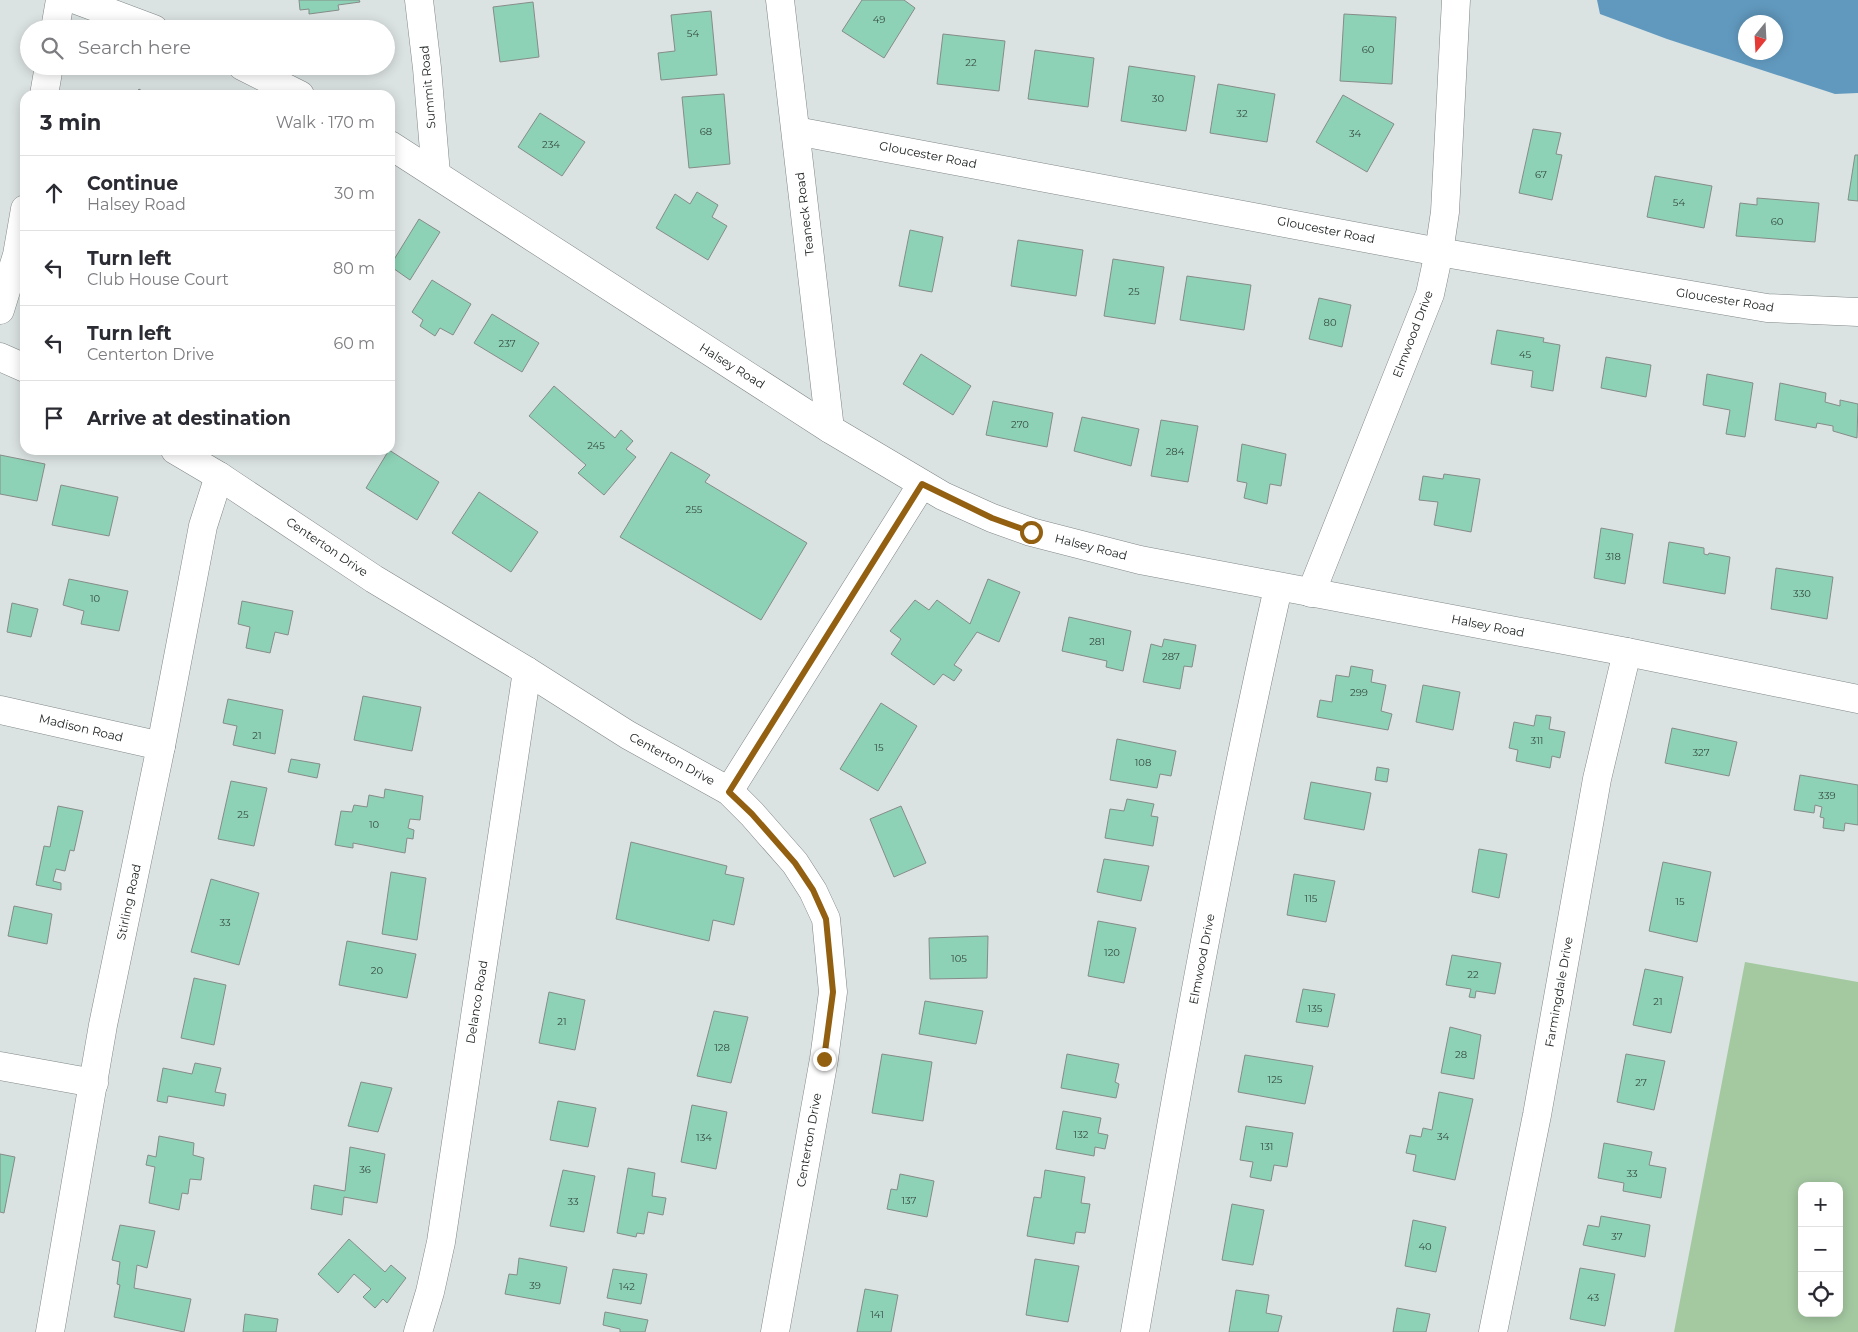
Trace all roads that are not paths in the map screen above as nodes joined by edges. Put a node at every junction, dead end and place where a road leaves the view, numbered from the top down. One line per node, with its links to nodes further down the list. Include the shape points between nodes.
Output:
1 (60, 0): 6 (street)
2 (76, 0): 7 (street)
3 (419, 0): 14 (street, Summit Road)
4 (780, 0): 12 (street, Teaneck Road)
5 (1456, 0): 16 (street, Elmwood Drive, via 1445,212)
6 (57, 20)
7 (130, 20)
8 (47, 75): 10 (street)
9 (260, 75): 11 (street)
10 (45, 90)
11 (290, 90)
12 (796, 130): 16 (street, Gloucester Road); 21 (street, Teaneck Road)
13 (395, 148): 14 (street, Halsey Road)
14 (436, 174): 21 (street, Halsey Road)
15 (20, 238): 17 (street)
16 (1439, 252): 18 (street, Gloucester Road, via 1767,308); 26 (street, Elmwood Drive, via 1430,294)
17 (0, 310)
18 (1858, 312)
19 (0, 356): 20 (street)
20 (20, 366)
21 (830, 429): 24 (street, Halsey Road)
22 (184, 455): 23 (street, Centerton Drive)
23 (220, 476): 28 (street, Centerton Drive, via 374,578); 31 (street, Stirling Road, via 203,526)
24 (922, 484): 25 (street, Halsey Road, via 992,518 1031,532 1140,560); 32 (street)
25 (1278, 588): 26 (street, Halsey Road); 38 (street, Elmwood Drive, via 1248,719)
26 (1311, 593): 27 (street, Halsey Road)
27 (1627, 652): 29 (street, Halsey Road); 39 (street, Farmingdale Drive, via 1597,779 1537,1115)
28 (527, 671): 32 (street, Centerton Drive, via 628,735); 36 (street, Delanco Road, via 441,1242)
29 (1858, 699)
30 (0, 710): 31 (street, Madison Road)
31 (161, 746): 34 (street, Stirling Road)
32 (729, 792): 37 (street, Centerton Drive, via 795,863 813,890 826,919 833,992)
33 (0, 1066): 34 (street)
34 (94, 1083): 35 (street, Stirling Road)
35 (50, 1332)
36 (418, 1332)
37 (775, 1332)
38 (1135, 1332)
39 (1493, 1332)

